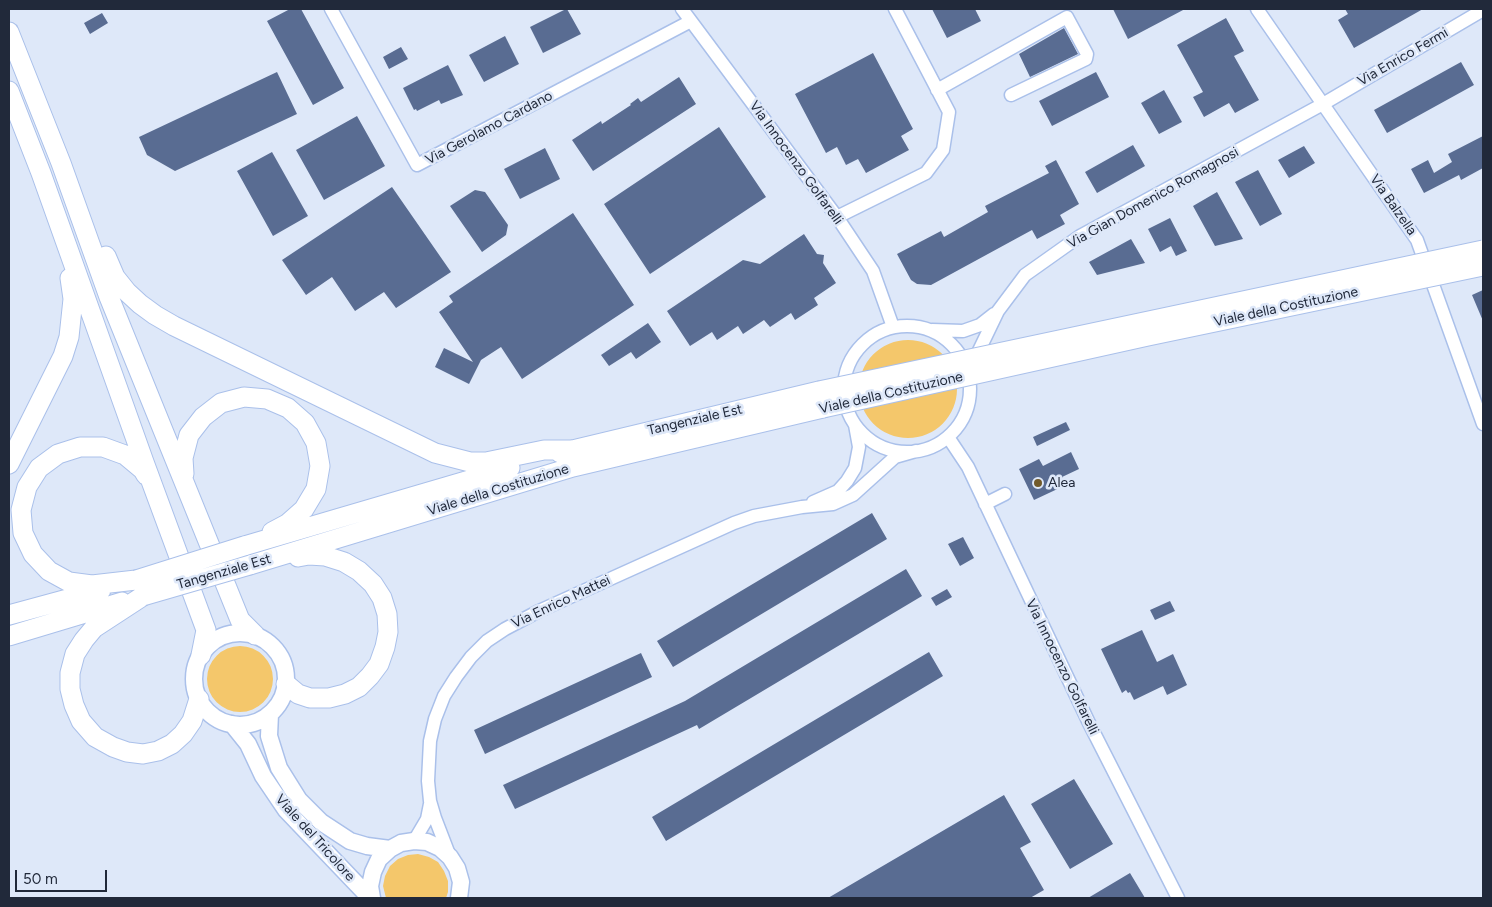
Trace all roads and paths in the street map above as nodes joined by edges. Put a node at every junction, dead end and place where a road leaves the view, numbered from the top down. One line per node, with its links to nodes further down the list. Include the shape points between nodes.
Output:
1 (331, 9): 6 (street, Via Gerolamo Cardano, via 418,165)
2 (682, 9): 6 (street, Via Innocenzo Golfarelli)
3 (894, 9): 8 (street)
4 (1257, 9): 11 (street, Via Balzella)
5 (1483, 10): 11 (street, Via Enrico Fermi)
6 (691, 21): 14 (street, Via Innocenzo Golfarelli)
7 (9, 32): 12 (highway)
8 (937, 90): 10 (street, via 1068,17 1087,54 1086,59); 14 (street, via 949,112 943,150 926,173)
9 (9, 91): 13 (highway)
10 (1011, 95)
11 (1323, 104): 17 (street, Via Gian Domenico Romagnosi, via 1080,236 1025,275); 22 (street, Via Balzella, via 1417,240)
12 (61, 163): 25 (highway, via 84,199 116,277 140,304 174,326 434,453 470,462 486,462 544,450); 28 (highway, via 109,297)
13 (41, 173): 27 (highway, via 71,280 72,318 63,356); 29 (highway)
14 (837, 217): 18 (street, Via Innocenzo Golfarelli, via 873,271)
15 (1483, 250): 21 (highway, Viale della Costituzione, bridge)
16 (1483, 266): 21 (highway, Viale della Costituzione, bridge, via 1148,336)
17 (998, 310): 19 (street, Via Gian Domenico Romagnosi, via 980,325 963,331); 20 (street, Via Gian Domenico Romagnosi)
18 (892, 327): 19 (street, via 912,326); 23 (street, via 862,344 848,366 844,392 847,410)
19 (931, 330): 20 (street, via 948,341 961,356)
20 (968, 374): 24 (street, via 967,408 960,424)
21 (821, 399): 25 (highway, Tangenziale Est); 34 (highway, Viale della Costituzione, via 574,467)
22 (1483, 424)
23 (855, 425): 26 (street, via 882,447); 32 (street, Via Enrico Mattei, via 858,458 847,481 838,491)
24 (948, 437): 26 (street); 31 (street, Via Innocenzo Golfarelli, via 968,467)
25 (571, 450): 33 (highway, Viale della Costituzione)
26 (916, 451): 32 (street, Via Enrico Mattei, via 895,457 853,495 833,504)
27 (9, 464)
28 (185, 480): 33 (highway, via 183,458 190,436 203,417 222,404 244,397 267,399 288,408 305,423 316,443 320,466 316,488 304,508 287,524); 38 (highway, via 240,620)
29 (155, 489): 36 (highway, via 143,470 125,455 103,447 80,447 58,454 39,468 27,487 21,510 23,533 33,554 49,571 69,582); 40 (highway, via 206,630)
30 (1005, 494): 31 (street)
31 (984, 504): 51 (street, Via Innocenzo Golfarelli, via 1089,723)
32 (802, 507): 45 (street, Via Enrico Mattei, via 734,523 539,610 487,641 456,676 435,719 428,761)
33 (244, 546): 36 (highway, bridge)
34 (305, 548): 35 (highway, Tangenziale Est)
35 (250, 565): 36 (highway, Tangenziale Est, bridge); 41 (highway, via 309,555 344,562 373,584 387,614 388,632 379,664 359,686 329,698 310,698 298,694)
36 (139, 588): 37 (highway); 39 (highway); 42 (highway, via 94,628 75,654 70,689 82,721 95,737 113,747 143,754 158,751 183,734 192,721)
37 (9, 615)
38 (255, 635): 40 (main road, via 224,636 211,643); 41 (main road, via 279,654 285,668)
39 (9, 636)
40 (201, 655): 42 (main road, via 195,669)
41 (286, 684): 43 (main road)
42 (199, 699): 44 (main road, via 207,711)
43 (270, 714): 44 (main road, via 245,725); 47 (main road, Viale del Tricolore, via 269,736 279,768 300,800 321,822 350,841)
44 (232, 724): 50 (main road, Viale del Tricolore, via 248,744 263,776 286,810)
45 (430, 801): 46 (street, via 427,818); 48 (street)
46 (414, 841): 47 (main road); 48 (main road, via 427,842)
47 (390, 849): 50 (main road, via 372,872)
48 (450, 856): 49 (main road, via 461,882)
49 (460, 897)
50 (371, 898)
51 (1178, 898)

